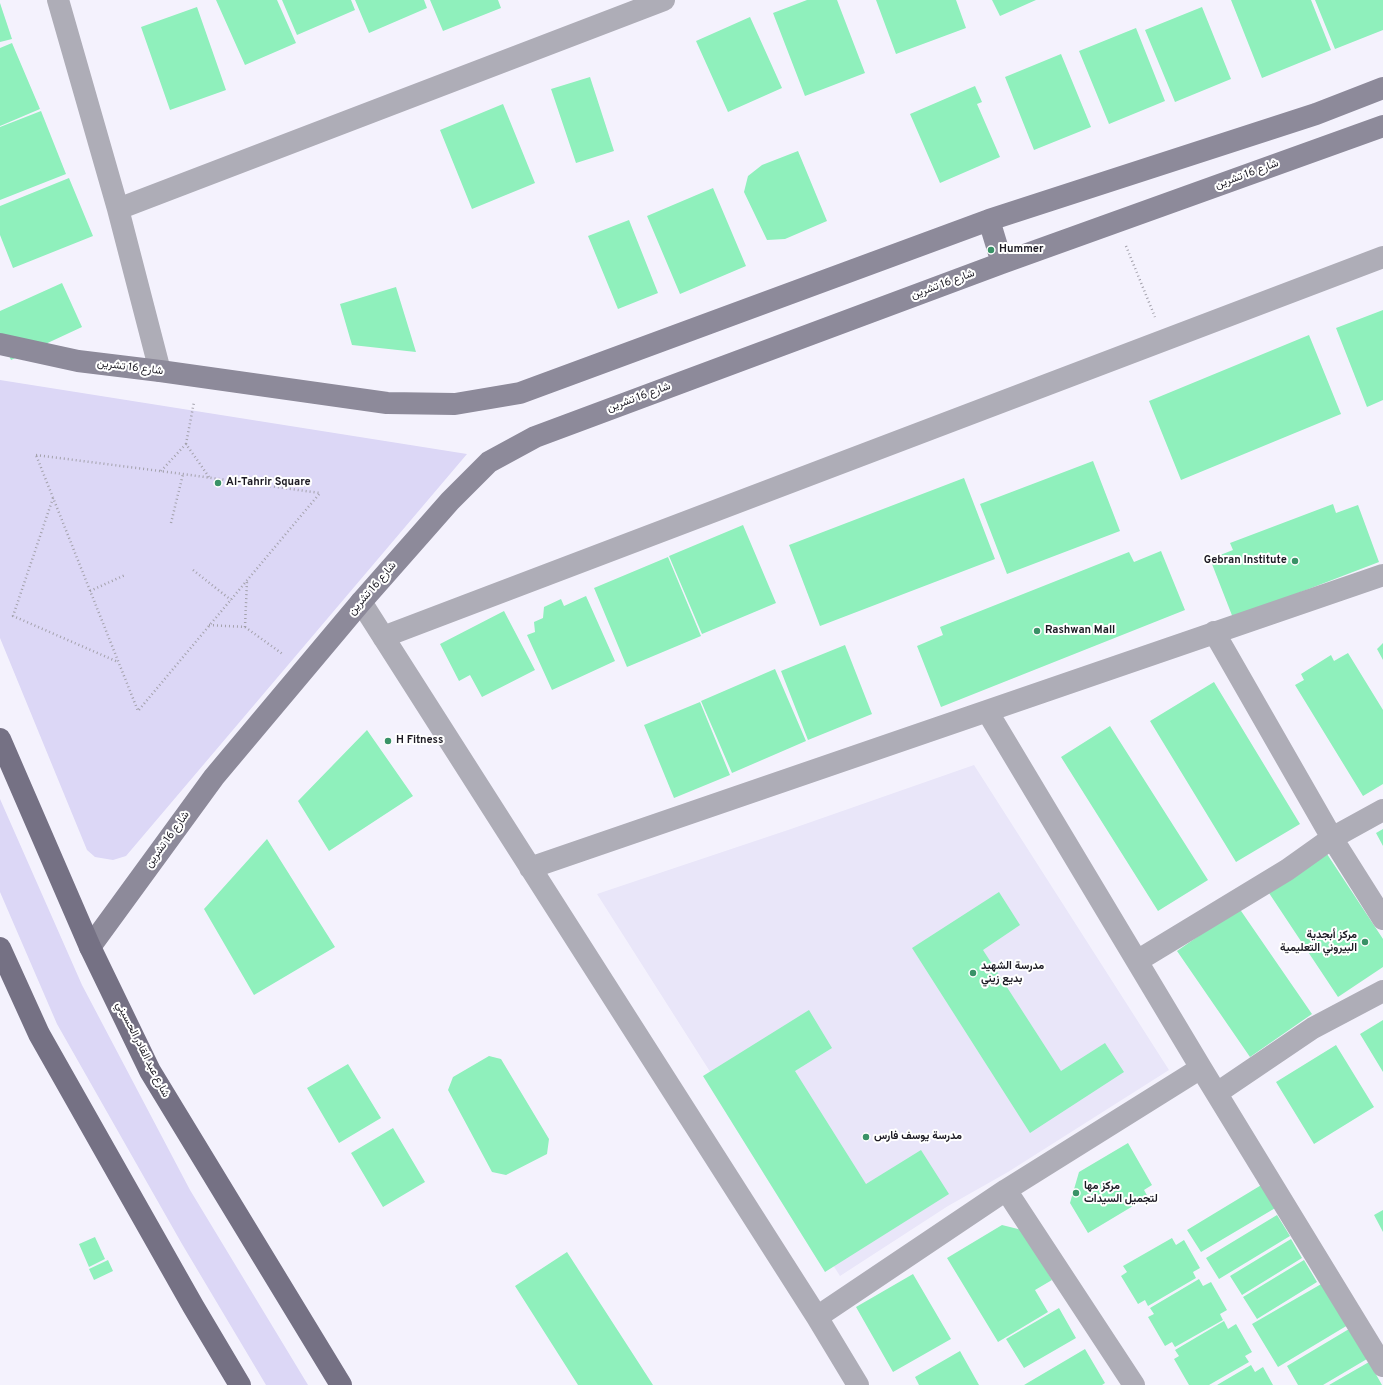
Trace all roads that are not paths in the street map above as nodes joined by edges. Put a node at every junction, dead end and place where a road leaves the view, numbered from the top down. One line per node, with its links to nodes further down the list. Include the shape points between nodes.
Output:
1 (58, 0): 5 (street)
2 (664, 0): 5 (street)
3 (1383, 88): 6 (street, شارع 16 تشرين, via 1316,114)
4 (1383, 126): 8 (street, شارع 16 تشرين)
5 (118, 209): 10 (street)
6 (989, 220): 8 (street); 10 (street, شارع 16 تشرين, via 520,393 455,404 387,403)
7 (1383, 257): 14 (street)
8 (1002, 262): 12 (street, شارع 16 تشرين, via 535,437 489,462 450,501)
9 (0, 344): 10 (street, شارع 16 تشرين, via 78,361)
10 (160, 371)
11 (1383, 575): 13 (street)
12 (361, 602): 14 (street); 21 (street, شارع 16 تشرين, via 214,777)
13 (1214, 632): 15 (street); 18 (street)
14 (383, 637): 19 (street)
15 (987, 711): 19 (street); 23 (street)
16 (0, 739): 21 (main road, شارع عبد القادر الحسيني)
17 (1383, 810): 18 (street)
18 (1332, 838): 20 (street); 23 (street, via 1287,870)
19 (530, 868): 28 (street)
20 (1383, 919)
21 (90, 947): 31 (main road, شارع عبد القادر الحسيني, via 150,1071)
22 (0, 948): 30 (main road, via 39,1034)
23 (1137, 961): 25 (street)
24 (1383, 991): 26 (street, via 1313,1028)
25 (1201, 1068): 26 (street); 27 (street)
26 (1216, 1093): 29 (street)
27 (1006, 1190): 28 (street); 33 (street)
28 (817, 1317): 32 (street)
29 (1383, 1366)
30 (240, 1385)
31 (341, 1385)
32 (858, 1385)
33 (1134, 1385)

